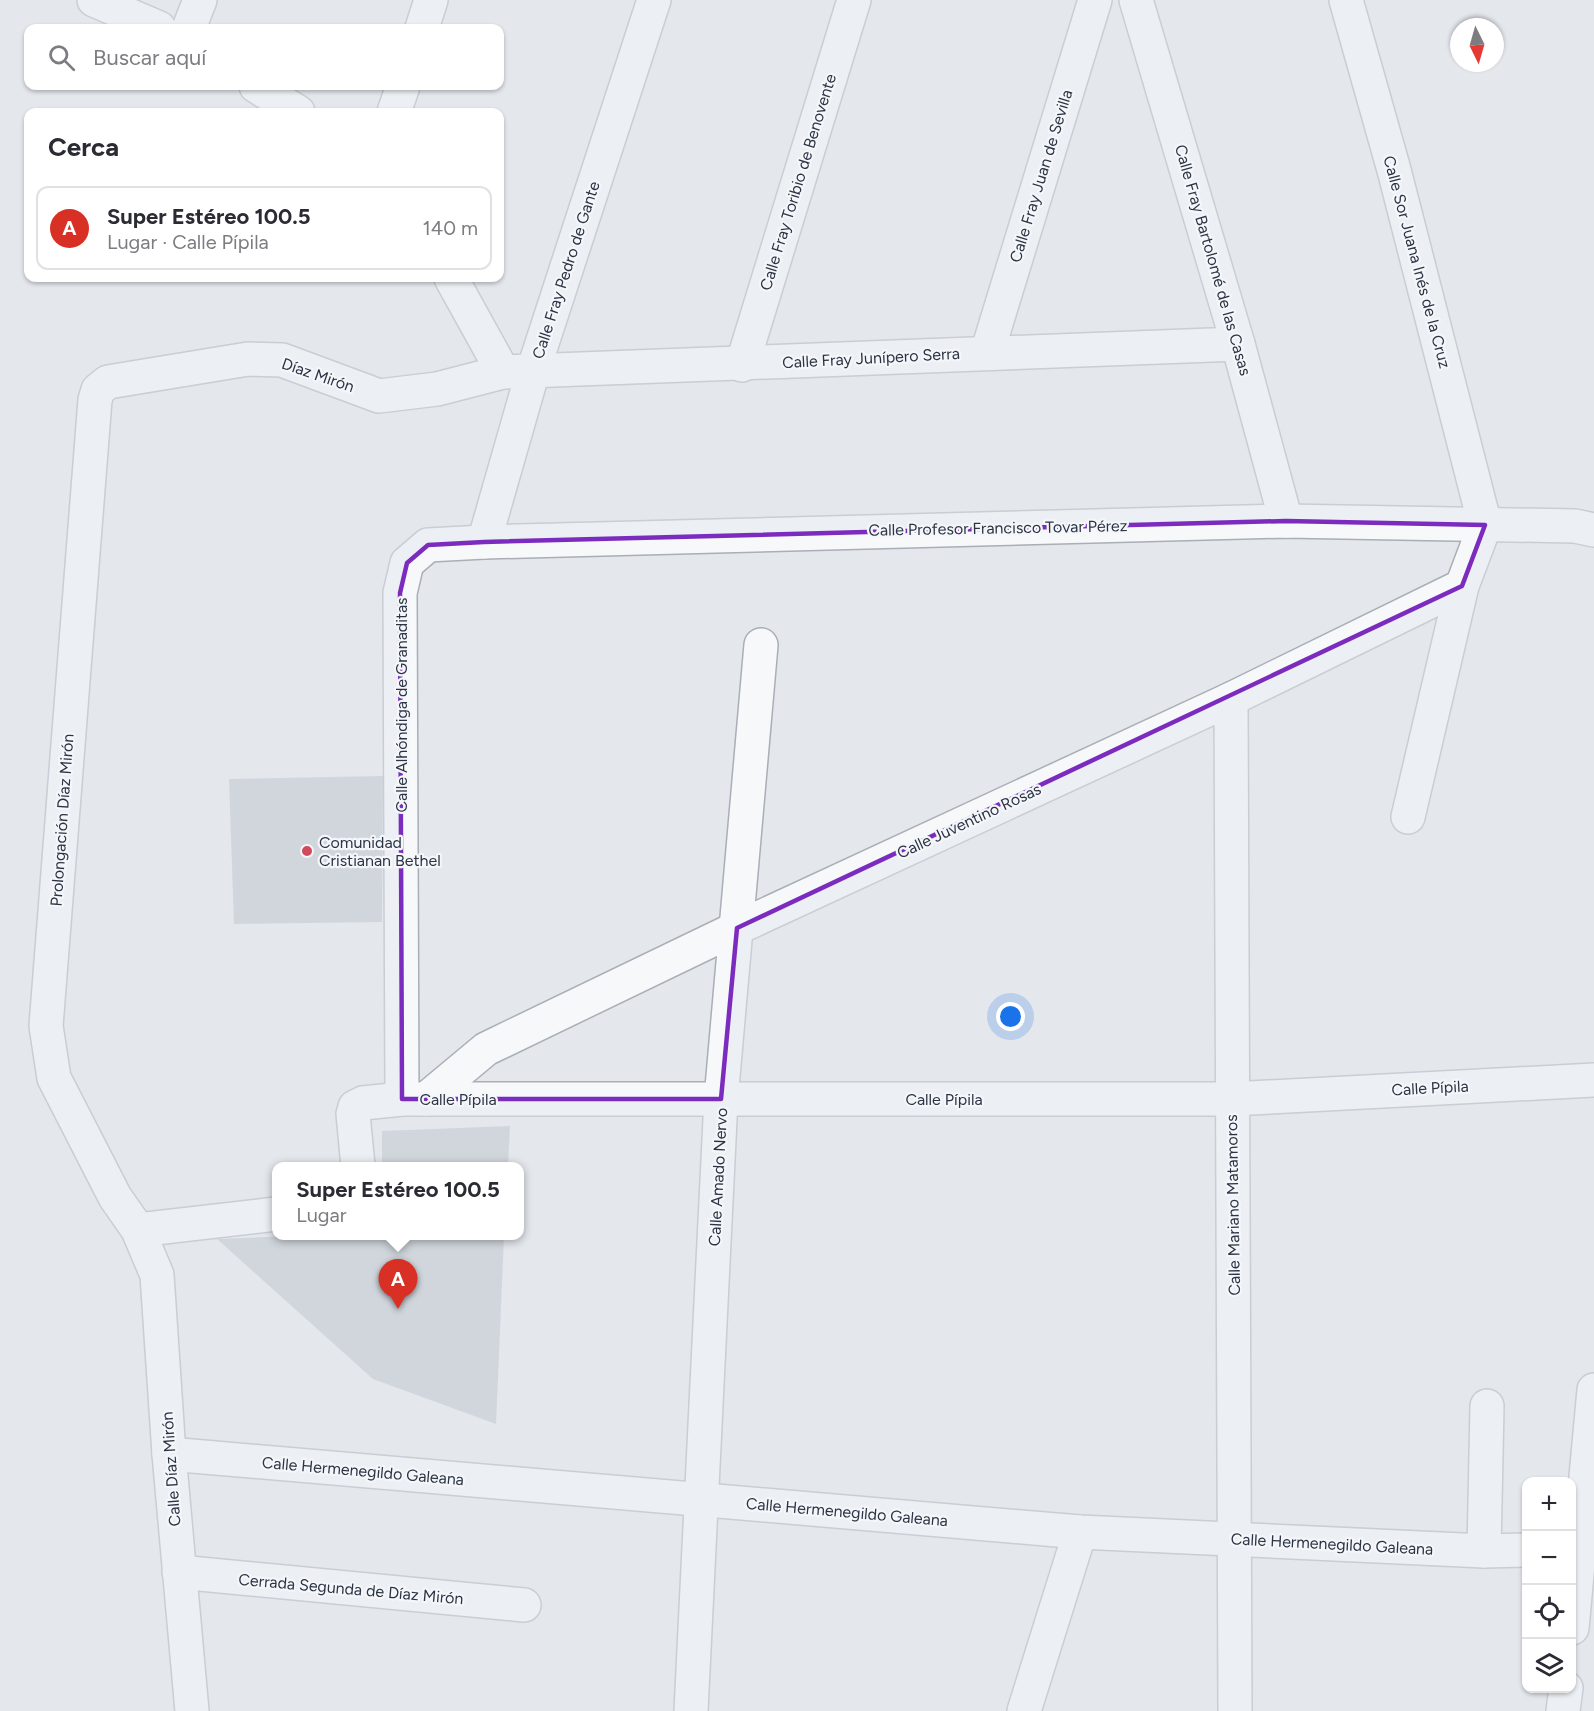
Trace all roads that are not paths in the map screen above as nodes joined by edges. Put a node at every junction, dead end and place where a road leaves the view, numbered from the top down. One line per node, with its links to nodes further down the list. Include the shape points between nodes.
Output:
1 (94, 0): 9 (street)
2 (200, 0): 10 (street)
3 (431, 0): 11 (street)
4 (654, 0): 20 (street, Calle Fray Pedro de Gante)
5 (854, 0): 19 (street, Calle Fray Toribio de Benovente)
6 (1095, 0): 18 (street, Calle Fray Juan de Sevilla)
7 (1136, 0): 17 (street, Calle Fray Bartolomé de las Casas)
8 (1346, 0): 23 (street, Calle Sor Juana Inés de la Cruz)
9 (150, 24)
10 (191, 24)
11 (423, 24)
12 (262, 90): 14 (street)
13 (402, 90): 15 (street)
14 (292, 108)
15 (395, 108)
16 (454, 282): 20 (street)
17 (1238, 344): 18 (street, Calle Fray Junípero Serra); 22 (street, Calle Fray Bartolomé de las Casas)
18 (987, 353): 19 (street, Calle Fray Junípero Serra)
19 (742, 365): 20 (street, Calle Fray Junípero Serra)
20 (518, 371): 21 (street, Díaz Mirón, via 437,389 379,396 282,360 248,359 108,382); 25 (street, Calle Fray Pedro de Gante)
21 (98, 390): 38 (street, Prolongación Díaz Mirón, via 46,1026 54,1078 115,1197)
22 (1286, 521): 23 (street, Calle Profesor Francisco Tovar Pérez); 25 (street, Calle Profesor Francisco Tovar Pérez)
23 (1485, 525): 24 (street, Calle Profesor Francisco Tovar Pérez, via 1575,526); 27 (street)
24 (1594, 530)
25 (483, 542): 26 (street, Calle Profesor Francisco Tovar Pérez, via 428,545)
26 (407, 562): 33 (street, Calle Alhóndiga de Granaditas, via 400,593)
27 (1462, 586): 29 (street, Calle Juventino Rosas); 30 (street)
28 (761, 645): 31 (street, Calle Amado Nervo)
29 (1232, 699): 31 (street, Calle Juventino Rosas); 35 (street, Calle Mariano Matamoros)
30 (1408, 817)
31 (737, 928): 33 (street, Calle Juventino Rosas, via 486,1049); 34 (street, Calle Amado Nervo)
32 (1594, 1080): 35 (street, Calle Pípila)
33 (414, 1099): 34 (street, Calle Pípila); 36 (street, Calle Pípila, via 355,1107)
34 (721, 1099): 35 (street, Calle Pípila); 42 (street, Calle Amado Nervo)
35 (1231, 1099): 44 (street, Calle Mariano Matamoros)
36 (358, 1162)
37 (272, 1214): 38 (street)
38 (138, 1230): 41 (street, Calle Díaz Mirón, via 157,1275)
39 (1594, 1390): 46 (street)
40 (1487, 1406): 47 (street)
41 (169, 1454): 42 (street, Calle Hermenegildo Galeana); 48 (street, Calle Díaz Mirón)
42 (703, 1500): 43 (street, Calle Hermenegildo Galeana); 53 (street, Calle Amado Nervo)
43 (1080, 1532): 44 (street, Calle Hermenegildo Galeana); 54 (street)
44 (1236, 1540): 47 (street, Calle Hermenegildo Galeana); 55 (street, Calle Mariano Matamoros)
45 (1522, 1550): 47 (street, Calle Hermenegildo Galeana)
46 (1582, 1550): 49 (street)
47 (1484, 1551)
48 (179, 1572): 50 (street, Cerrada Segunda de Díaz Mirón); 52 (street, Calle Díaz Mirón)
49 (1576, 1597)
50 (524, 1605)
51 (1565, 1693): 56 (street)
52 (192, 1711)
53 (691, 1711)
54 (1024, 1711)
55 (1235, 1711)
56 (1563, 1711)

